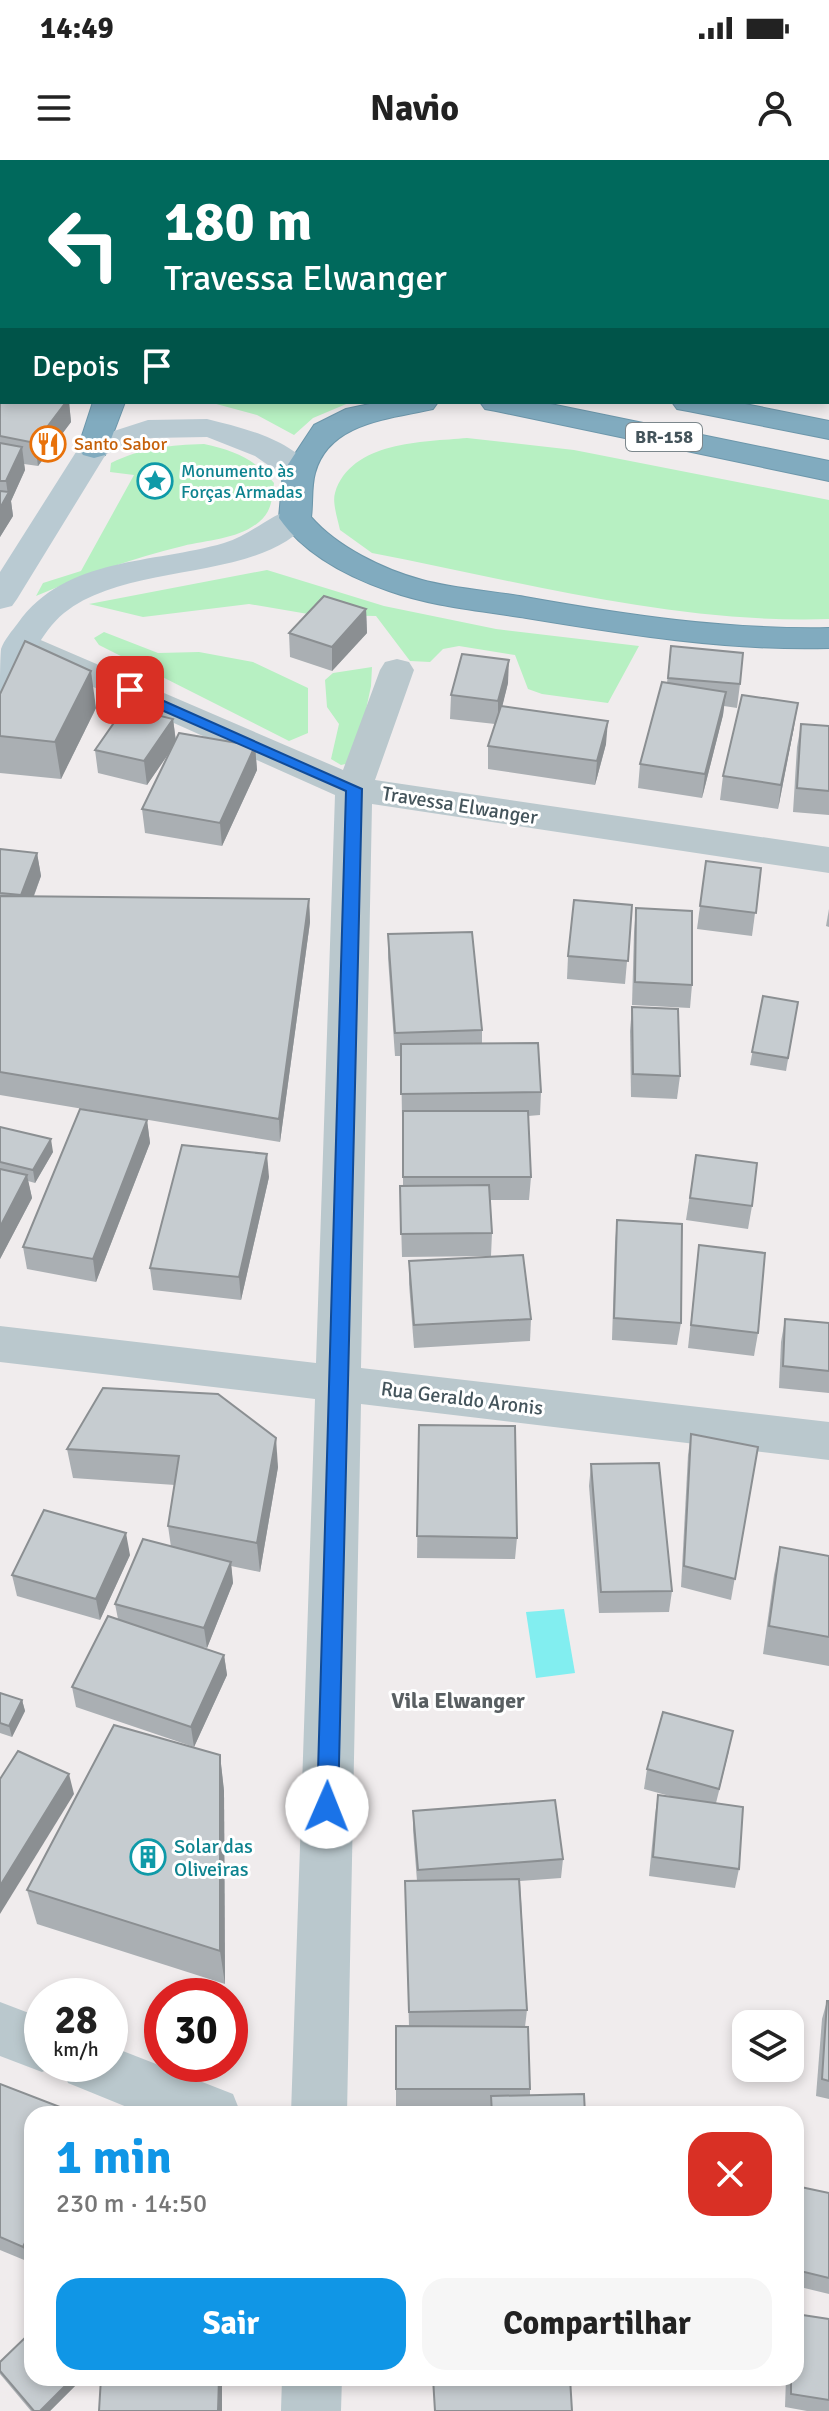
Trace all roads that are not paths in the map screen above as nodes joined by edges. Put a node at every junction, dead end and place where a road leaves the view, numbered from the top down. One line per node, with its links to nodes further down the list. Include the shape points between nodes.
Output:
1 (108, 404): 7 (highway)
2 (413, 404): 9 (highway, via 357,416 325,432)
3 (506, 404): 8 (highway, BR-158)
4 (707, 404): 5 (highway, BR-158)
5 (753, 409): 6 (highway, BR-158)
6 (829, 430)
7 (94, 448): 9 (street, via 148,429 207,428 266,449); 11 (street)
8 (829, 471)
9 (299, 472): 10 (highway)
10 (295, 518): 12 (highway, via 314,540 411,587 719,638); 13 (street, via 262,541 226,553 126,572 84,587 52,605)
11 (0, 599)
12 (829, 638)
13 (23, 643): 15 (street); 16 (street, Travessa Elwanger)
14 (397, 670): 16 (street)
15 (0, 681)
16 (354, 789): 17 (street, Travessa Elwanger); 19 (street)
17 (829, 860)
18 (0, 1344): 19 (street, Rua Geraldo Aronis)
19 (338, 1383): 20 (street, Rua Geraldo Aronis); 25 (street)
20 (829, 1441)
21 (0, 2029): 22 (street)
22 (24, 2038)
23 (128, 2080): 24 (street)
24 (193, 2106)
25 (319, 2106)
26 (312, 2386): 27 (street)
27 (311, 2411)

